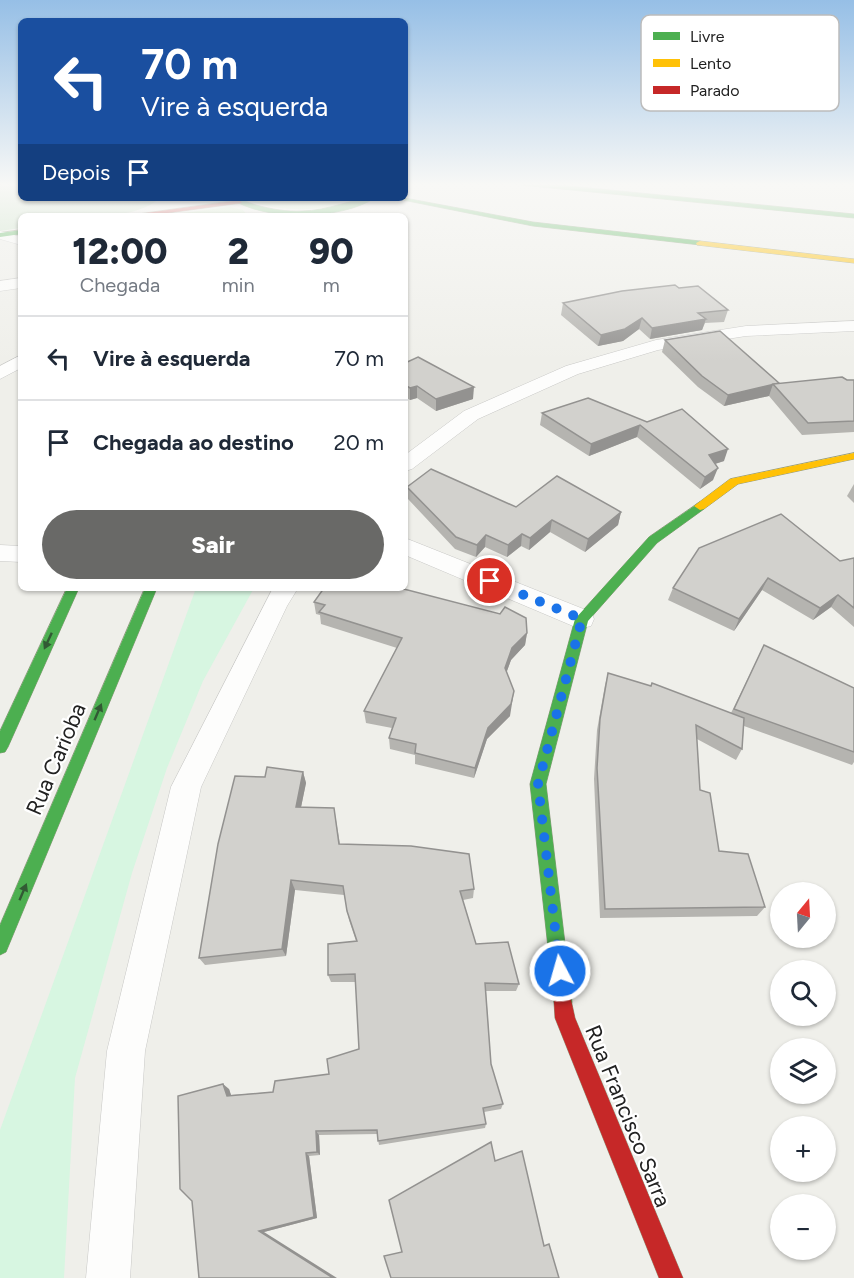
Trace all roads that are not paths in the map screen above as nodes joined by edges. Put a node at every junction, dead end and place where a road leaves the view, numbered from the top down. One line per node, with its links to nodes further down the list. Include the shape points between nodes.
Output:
1 (695, 243): 2 (main road)
2 (854, 261)
3 (18, 283): 4 (street)
4 (0, 286)
5 (854, 326): 9 (street, via 746,331 656,345 572,370 471,415)
6 (18, 362): 7 (street)
7 (0, 374)
8 (854, 456): 16 (main road, Rua Francisco Sarra, via 734,481 653,540)
9 (408, 463)
10 (408, 547): 16 (street)
11 (0, 553): 12 (street)
12 (18, 554)
13 (72, 591): 17 (main road, one-way to 17)
14 (150, 591): 18 (main road, Rua Carioba, one-way to 14)
15 (284, 591): 19 (street, via 186,787 126,1051)
16 (582, 619): 20 (main road, Rua Francisco Sarra, via 538,784 565,1018)
17 (0, 747)
18 (0, 946)
19 (108, 1278)
20 (671, 1278)

